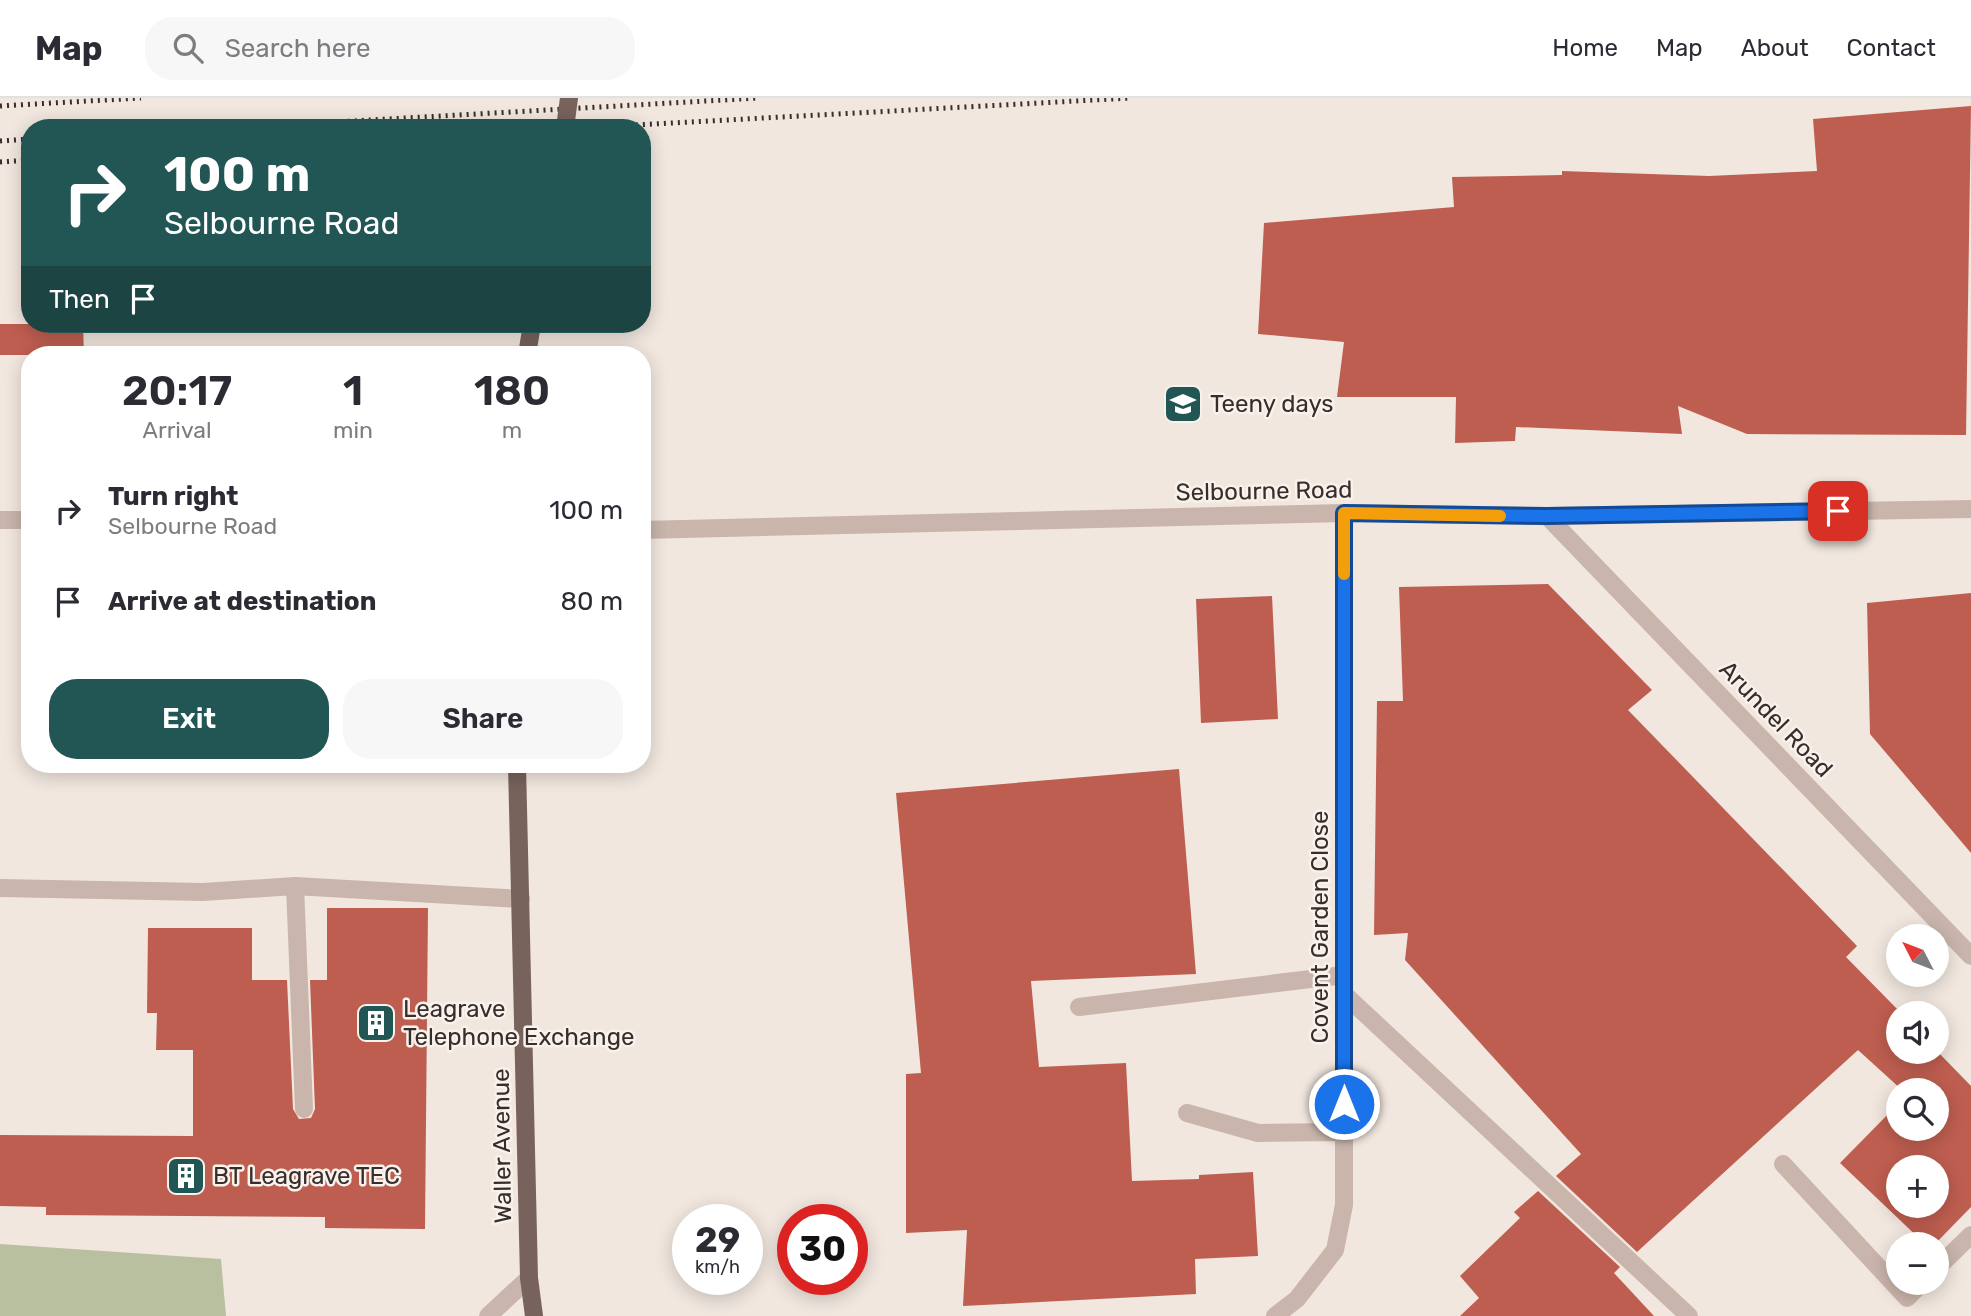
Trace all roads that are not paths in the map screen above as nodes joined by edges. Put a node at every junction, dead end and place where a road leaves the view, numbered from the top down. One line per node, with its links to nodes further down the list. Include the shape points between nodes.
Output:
1 (569, 98): 2 (main road, bridge)
2 (566, 119)
3 (1971, 509): 5 (street, Selbourne Road)
4 (1344, 513): 5 (street, Selbourne Road); 8 (street, Selbourne Road); 14 (street, Covent Garden Close)
5 (1547, 516): 13 (street, Arundel Road)
6 (0, 520): 7 (street)
7 (21, 520)
8 (651, 530)
9 (516, 773): 12 (main road, Waller Avenue)
10 (295, 886): 11 (street, via 203,892); 12 (street); 16 (street)
11 (0, 888)
12 (521, 900): 23 (main road, Waller Avenue)
13 (1971, 956)
14 (1344, 985): 15 (street); 18 (street, Covent Garden Close); 27 (street)
15 (1079, 1007)
16 (304, 1109)
17 (1187, 1113): 18 (street, via 1258,1133)
18 (1344, 1132): 26 (street, Covent Garden Close, via 1344,1205 1335,1250 1297,1299)
19 (1783, 1164): 22 (street)
20 (1971, 1235): 21 (street)
21 (1949, 1256)
22 (1886, 1275)
23 (529, 1278): 24 (street); 25 (main road, Waller Avenue)
24 (488, 1316)
25 (534, 1316)
26 (1275, 1316)
27 (1689, 1316)

